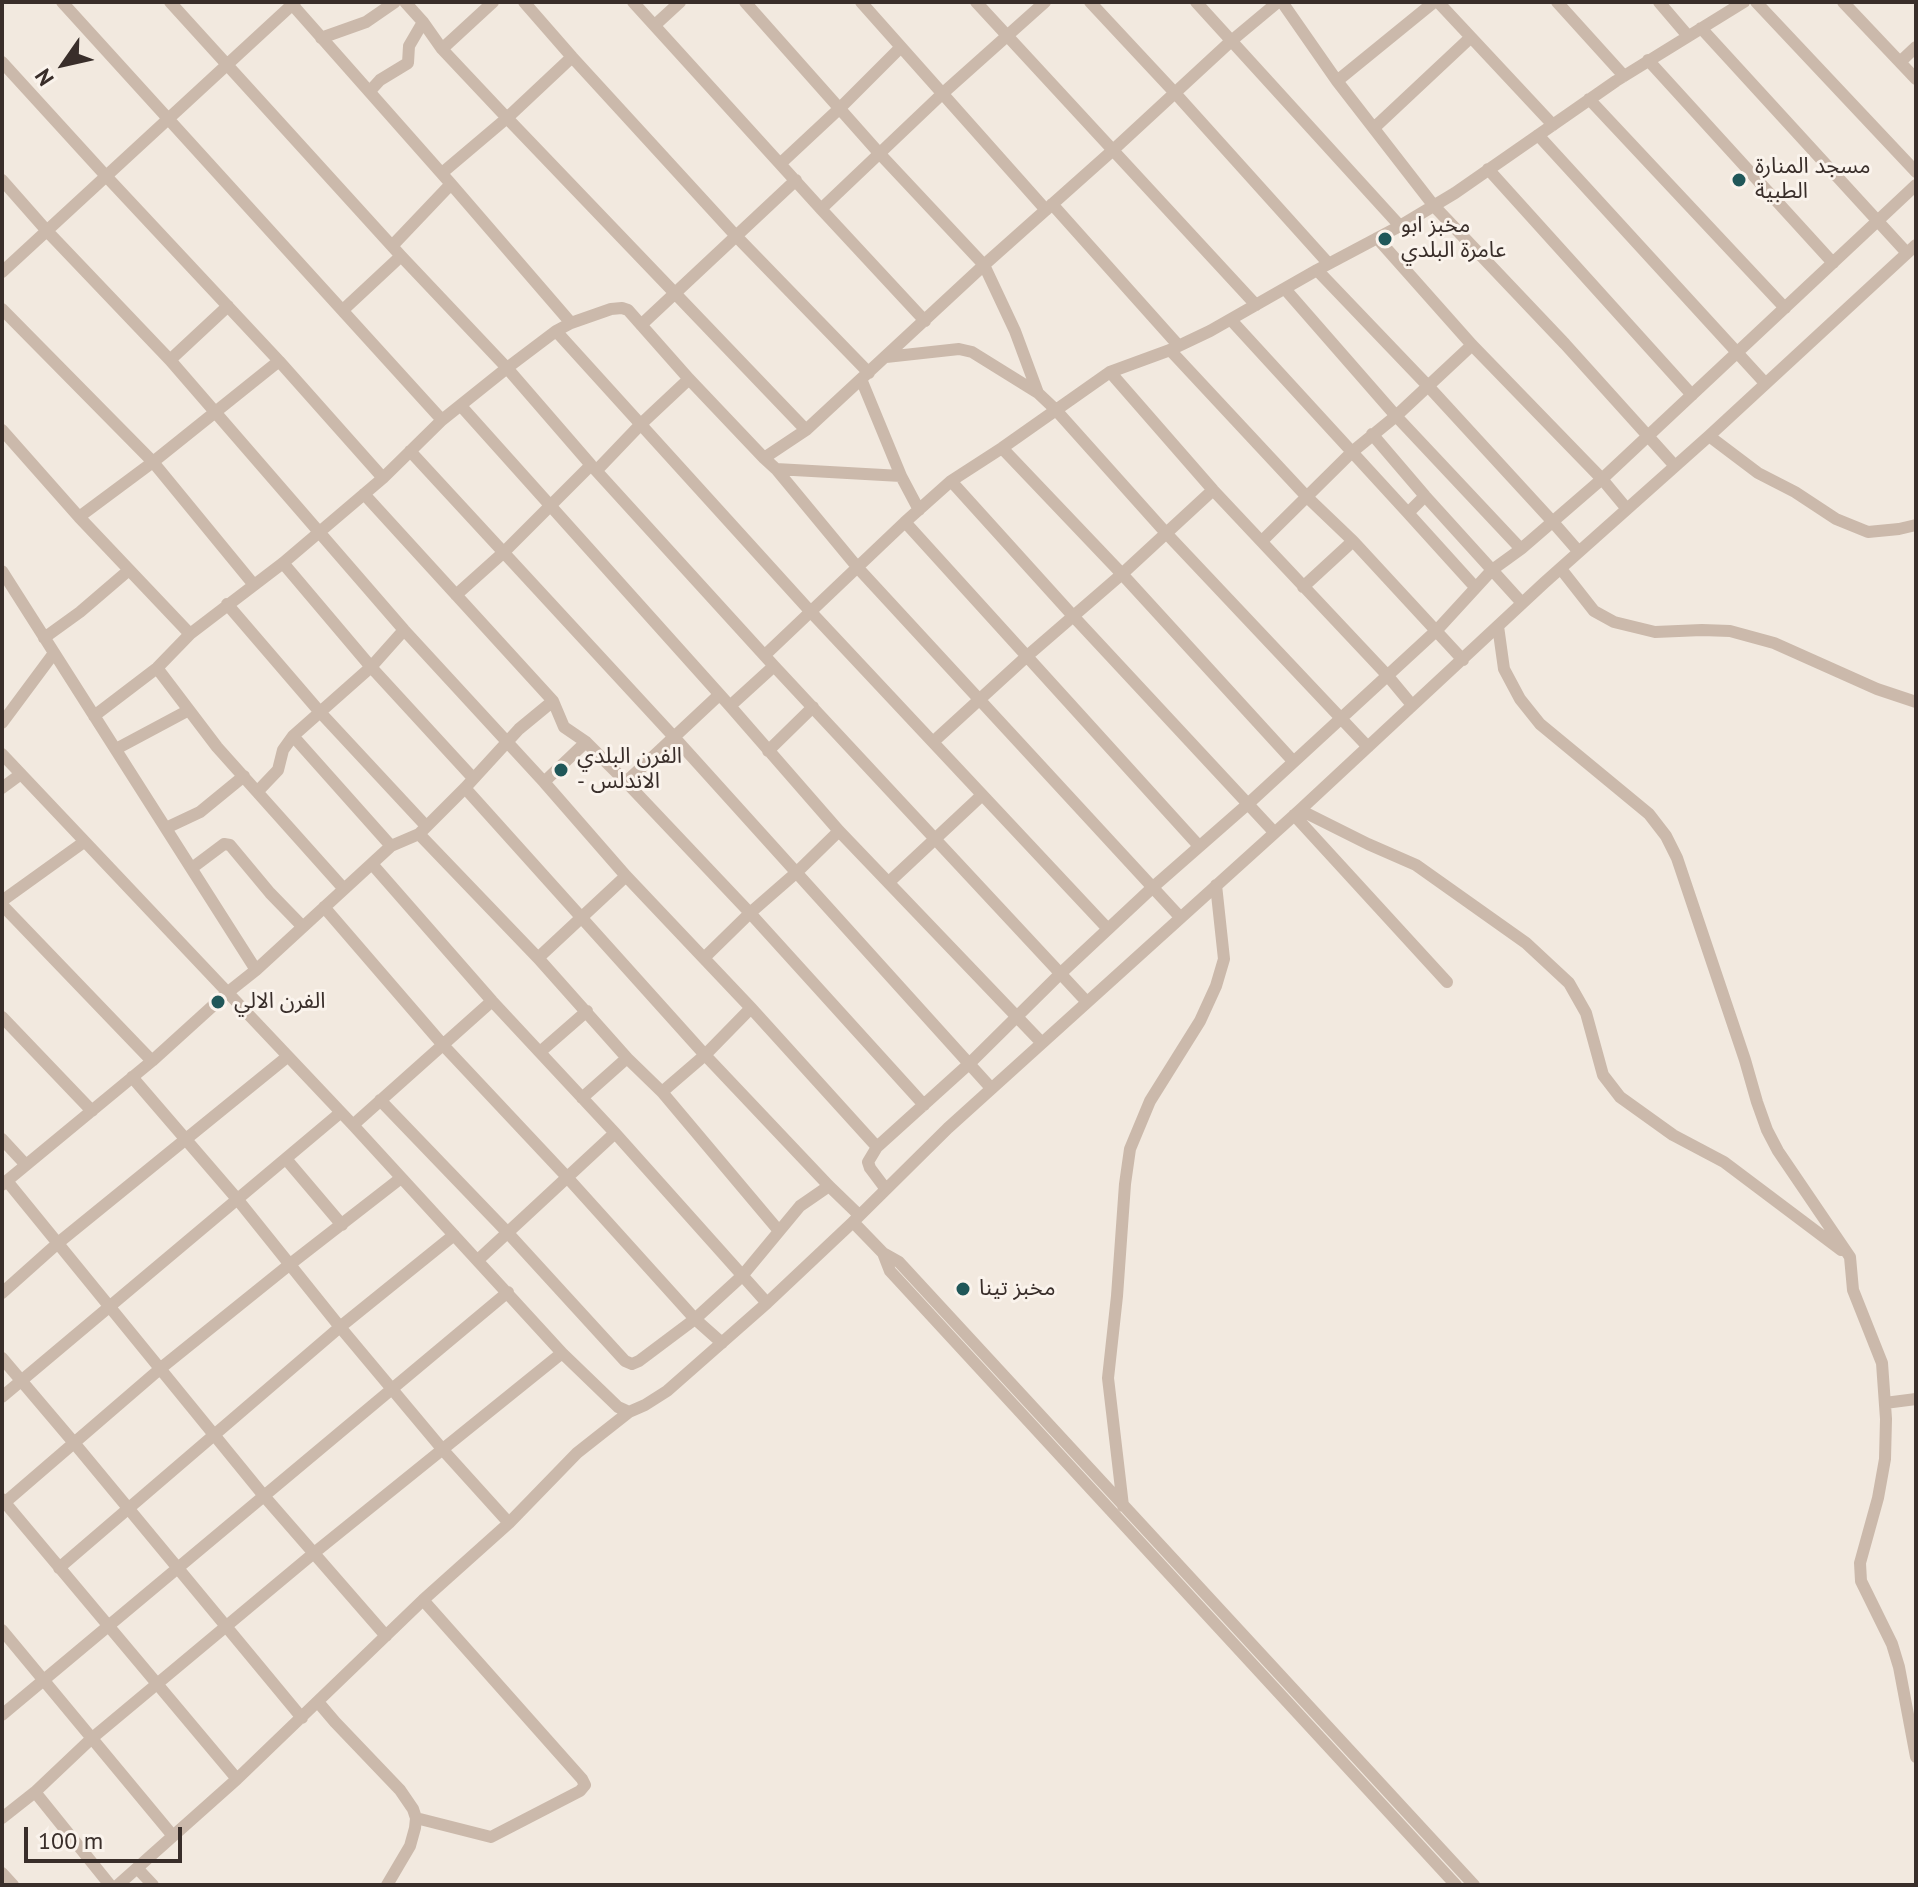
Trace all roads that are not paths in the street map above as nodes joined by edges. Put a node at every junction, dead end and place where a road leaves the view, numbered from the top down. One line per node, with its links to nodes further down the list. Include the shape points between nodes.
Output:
1 (62, 2): 47 (street)
2 (170, 2): 38 (street)
3 (395, 2): 28 (street, via 366,22)
4 (405, 2): 23 (street)
5 (493, 2): 33 (street)
6 (524, 2): 34 (street)
7 (633, 2): 24 (street)
8 (680, 2): 24 (street)
9 (745, 2): 46 (street)
10 (861, 2): 31 (street)
11 (976, 2): 26 (street)
12 (1045, 2): 26 (street)
13 (1090, 2): 43 (street)
14 (1196, 2): 30 (street)
15 (1436, 2): 29 (street); 41 (street)
16 (1557, 2): 39 (street)
17 (1659, 2): 27 (street)
18 (1744, 2): 25 (street)
19 (1756, 2): 56 (street)
20 (1843, 2): 37 (street)
21 (293, 3): 28 (street); 38 (street)
22 (1286, 4): 30 (street); 41 (street)
23 (423, 22): 33 (street); 42 (street, via 409,46 408,63)
24 (655, 25): 54 (street)
25 (1701, 28): 27 (street); 66 (street)
26 (1008, 35): 44 (street); 52 (street)
27 (1688, 36): 35 (street)
28 (321, 38): 42 (street)
29 (1470, 38): 49 (street); 50 (street)
30 (1230, 42): 43 (street); 67 (street)
31 (901, 47): 44 (street); 46 (street)
32 (1916, 47): 37 (street)
33 (442, 49): 48 (street)
34 (572, 57): 48 (street); 69 (street)
35 (1648, 60): 39 (street); 73 (street)
36 (2, 62): 58 (street)
37 (1900, 62): 40 (street)
38 (227, 65): 47 (street); 72 (street)
39 (1624, 76): 45 (street)
40 (1916, 79)
41 (1337, 81): 50 (street)
42 (370, 91): 57 (street)
43 (1175, 93): 52 (street); 75 (street)
44 (942, 94): 53 (street); 64 (street)
45 (1589, 99): 49 (street); 81 (street)
46 (840, 108): 53 (street); 54 (street)
47 (169, 118): 58 (street); 83 (street)
48 (507, 118): 57 (street); 78 (street)
49 (1553, 125): 51 (street)
50 (1375, 127): 63 (street)
51 (1538, 135): 55 (street); 91 (street)
52 (1112, 151): 64 (street); 79 (street)
53 (879, 153): 65 (street); 74 (street)
54 (781, 163): 60 (street)
55 (1488, 169): 63 (street); 102 (street)
56 (1916, 172)
57 (442, 173): 61 (street)
58 (106, 176): 68 (street); 80 (street)
59 (2, 180): 68 (street)
60 (796, 180): 65 (street); 69 (street)
61 (451, 184): 72 (street); 86 (street)
62 (1916, 185): 66 (street)
63 (1434, 206): 67 (street); 112 (street)
64 (1049, 207): 74 (street); 90 (street)
65 (821, 209): 85 (street)
66 (1878, 221): 71 (street); 73 (street)
67 (1400, 226): 70 (street)
68 (47, 231): 76 (street); 93 (street)
69 (736, 236): 78 (street); 97 (street)
70 (1377, 238): 75 (street); 89 (street)
71 (1912, 249): 99 (street)
72 (397, 251): 83 (street); 95 (street)
73 (1833, 263): 81 (street)
74 (984, 265): 85 (street); 101 (street)
75 (1323, 266): 77 (street); 100 (street)
76 (2, 272)
77 (1285, 289): 79 (street); 106 (street)
78 (676, 293): 87 (street); 110 (street)
79 (1256, 305): 84 (street)
80 (228, 306): 93 (street); 94 (street)
81 (1785, 308): 91 (street)
82 (2, 309): 118 (street)
83 (343, 310): 107 (street)
84 (1231, 320): 90 (street); 116 (street)
85 (925, 321): 92 (street)
86 (571, 323): 87 (street, via 622,308); 88 (street)
87 (641, 325): 98 (street)
88 (556, 331): 95 (street); 108 (street)
89 (1472, 345): 100 (street); 124 (street)
90 (1174, 347): 96 (street); 129 (street)
91 (1738, 352): 99 (street); 102 (street)
92 (886, 357): 97 (street); 101 (street, via 972,352)
93 (170, 360): 105 (street)
94 (279, 361): 105 (street); 123 (street)
95 (507, 368): 103 (street); 120 (street)
96 (1110, 372): 104 (street); 126 (street)
97 (865, 376): 110 (street); 122 (street)
98 (689, 379): 108 (street); 117 (street)
99 (1765, 383): 113 (street)
100 (1428, 386): 106 (street); 135 (street)
101 (1038, 393): 104 (street)
102 (1692, 395): 112 (street)
103 (461, 406): 107 (street); 130 (street)
104 (1055, 409): 114 (street); 139 (street)
105 (216, 413): 118 (street); 138 (street)
106 (1396, 416): 111 (street); 142 (street)
107 (442, 420): 115 (street)
108 (641, 424): 120 (street); 158 (street)
109 (2, 430): 134 (street)
110 (806, 430): 117 (street)
111 (1372, 434): 116 (street); 128 (street)
112 (1648, 435): 119 (street); 124 (street)
113 (1709, 436): 119 (street); 137 (street, via 1758,473 1836,519 1868,532)
114 (1002, 448): 125 (street); 151 (street)
115 (410, 451): 123 (street); 143 (street)
116 (1352, 452): 129 (street); 133 (street)
117 (764, 458): 121 (street)
118 (153, 462): 134 (street); 152 (street)
119 (1675, 466): 131 (street)
120 (594, 468): 130 (street); 166 (street)
121 (776, 469): 122 (street); 146 (street)
122 (901, 476): 132 (street)
123 (383, 478): 127 (street)
124 (1602, 479): 131 (street); 135 (street)
125 (951, 481): 132 (street); 159 (street)
126 (1213, 490): 139 (street); 140 (street)
127 (364, 494): 138 (street); 155 (street)
128 (1425, 496): 133 (street); 149 (street)
129 (1307, 497): 140 (street); 141 (street)
130 (549, 506): 143 (street); 173 (street)
131 (1627, 509): 144 (street)
132 (919, 510): 136 (street)
133 (1408, 513): 154 (street)
134 (79, 517): 148 (street)
135 (1552, 521): 142 (street); 144 (street)
136 (905, 522): 146 (street); 167 (street)
137 (1916, 525)
138 (318, 533): 145 (street); 161 (street)
139 (1166, 533): 151 (street); 183 (street)
140 (1262, 541): 153 (street)
141 (1353, 541): 153 (street); 162 (street)
142 (1521, 549): 149 (street)
143 (504, 552): 155 (street); 186 (street)
144 (1579, 552): 147 (street)
145 (283, 563): 152 (street); 170 (street)
146 (858, 568): 158 (street); 174 (street)
147 (1561, 569): 156 (street); 176 (street, via 1594,611 1614,622 1655,632 1730,631 1774,643)
148 (129, 570): 163 (street); 164 (street)
149 (1492, 570): 154 (street); 156 (street)
150 (2, 571): 164 (street)
151 (1122, 574): 159 (street); 194 (street)
152 (254, 585): 157 (street)
153 (1303, 587): 172 (street)
154 (1475, 587): 162 (street)
155 (456, 595): 175 (street)
156 (1522, 603): 160 (street)
157 (227, 604): 163 (street); 181 (street)
158 (810, 611): 166 (street); 189 (street)
159 (1074, 617): 167 (street); 203 (street)
160 (1498, 626): 168 (street); 277 (street, via 1504,669 1540,724 1649,814 1666,836 1767,1130)
161 (404, 630): 170 (street); 187 (street)
162 (1437, 630): 168 (street); 172 (street)
163 (190, 634): 171 (street)
164 (44, 638): 165 (street)
165 (54, 653): 182 (street); 184 (street)
166 (765, 655): 169 (street)
167 (1026, 657): 174 (street); 212 (street)
168 (1463, 660): 177 (street)
169 (774, 666): 178 (street); 179 (street)
170 (371, 667): 181 (street); 199 (street)
171 (157, 668): 180 (street); 182 (street)
172 (1387, 675): 177 (street); 183 (street)
173 (719, 695): 178 (street); 186 (street)
174 (980, 700): 189 (street); 220 (street)
175 (553, 701): 187 (street); 188 (street, via 564,727)
176 (1916, 702)
177 (1412, 705): 190 (street)
178 (730, 706): 192 (street)
179 (813, 707): 192 (street); 209 (street)
180 (189, 710): 191 (street); 196 (street)
181 (319, 711): 185 (street); 206 (street)
182 (94, 716): 191 (street)
183 (1341, 717): 190 (street); 194 (street)
184 (2, 723)
185 (293, 736): 201 (street, via 278,770); 211 (street)
186 (674, 737): 198 (street); 215 (street)
187 (506, 742): 197 (street); 199 (street)
188 (586, 742): 197 (street); 198 (street)
189 (933, 742): 202 (street)
190 (1368, 747): 204 (street)
191 (116, 749): 205 (street)
192 (768, 751): 207 (street)
193 (2, 754): 195 (street)
194 (1293, 761): 203 (street)
195 (21, 774): 200 (street); 210 (street)
196 (244, 776): 201 (street); 205 (street, via 200,812)
197 (544, 782): 216 (street)
198 (626, 782): 224 (street)
199 (469, 783): 206 (street); 226 (street)
200 (2, 788)
201 (258, 791): 221 (street)
202 (981, 796): 209 (street); 228 (street)
203 (1249, 803): 208 (street); 212 (street)
204 (1297, 813): 208 (street); 233 (street); 277 (street, via 1416,865 1526,943 1569,983 1586,1013 1603,1075 1620,1097 1673,1135 1724,1162)
205 (166, 828): 214 (street)
206 (422, 830): 211 (street); 229 (street)
207 (839, 831): 215 (street); 217 (street)
208 (1274, 832): 219 (street)
209 (935, 839): 217 (street); 232 (street)
210 (84, 842): 222 (street); 234 (street)
211 (391, 846): 213 (street)
212 (1199, 846): 220 (street)
213 (372, 864): 221 (street); 235 (street)
214 (192, 868): 227 (street, via 230,845); 231 (street)
215 (797, 872): 224 (street); 248 (street)
216 (626, 876): 226 (street); 230 (street)
217 (889, 882): 239 (street)
218 (2, 884): 222 (street)
219 (1216, 885): 225 (street); 302 (street, via 1224,959 1216,986 1150,1101 1130,1149 1108,1378)
220 (1152, 888): 225 (street); 228 (street)
221 (344, 889): 223 (street)
222 (5, 900): 247 (street)
223 (324, 907): 227 (street); 242 (street)
224 (750, 913): 230 (street); 254 (street)
225 (1180, 917): 236 (street)
226 (582, 919): 229 (street); 244 (street)
227 (303, 927): 231 (street)
228 (1108, 929): 232 (street)
229 (538, 958): 238 (street)
230 (704, 958): 237 (street)
231 (256, 970): 234 (street)
232 (1061, 973): 236 (street); 239 (street)
233 (1447, 982)
234 (227, 993): 245 (street); 247 (street)
235 (492, 1001): 242 (street); 243 (street)
236 (1086, 1001): 241 (street)
237 (751, 1008): 244 (street); 261 (street)
238 (587, 1011): 243 (street); 246 (street)
239 (1017, 1016): 241 (street); 248 (street)
240 (2, 1017): 255 (street)
241 (1041, 1042): 250 (street)
242 (443, 1045): 253 (street); 264 (street)
243 (540, 1052): 252 (street)
244 (705, 1055): 251 (street); 267 (street)
245 (287, 1057): 256 (street); 260 (street)
246 (627, 1058): 251 (street); 252 (street)
247 (152, 1061): 249 (street)
248 (970, 1063): 250 (street); 254 (street)
249 (132, 1077): 255 (street); 260 (street)
250 (991, 1088): 268 (street)
251 (662, 1092): 272 (street)
252 (582, 1098): 258 (street)
253 (380, 1100): 257 (street); 273 (street)
254 (924, 1105): 261 (street)
255 (92, 1111): 263 (street)
256 (340, 1113): 257 (street); 262 (street)
257 (353, 1125): 265 (street)
258 (615, 1133): 264 (street); 280 (street)
259 (2, 1139): 263 (street)
260 (187, 1139): 269 (street); 275 (street)
261 (877, 1147): 268 (street, via 868,1162)
262 (286, 1159): 269 (street); 271 (street)
263 (26, 1165): 266 (street)
264 (566, 1176): 273 (street); 285 (street)
265 (401, 1178): 271 (street); 274 (street)
266 (5, 1183): 275 (street)
267 (829, 1186): 270 (street); 272 (street, via 800,1206)
268 (885, 1188): 270 (street)
269 (238, 1200): 279 (street); 284 (street)
270 (856, 1219): 276 (street); 283 (street)
271 (342, 1225): 279 (street)
272 (779, 1231): 280 (street)
273 (507, 1232): 278 (street); 285 (street, via 625,1361 639,1361)
274 (454, 1235): 278 (street); 286 (street)
275 (58, 1243): 282 (street); 284 (street)
276 (883, 1253): 302 (street, via 899,1262); 332 (street, via 890,1271)
277 (1850, 1257): 295 (street, via 1853,1290 1882,1363)
278 (478, 1260): 281 (street)
279 (289, 1265): 286 (street); 290 (street)
280 (742, 1276): 283 (street); 285 (street)
281 (508, 1292): 288 (street); 292 (street)
282 (2, 1293)
283 (767, 1303): 287 (street)
284 (111, 1307): 290 (street); 291 (street)
285 (695, 1319): 287 (street)
286 (340, 1327): 292 (street); 297 (street)
287 (722, 1343): 296 (street, via 667,1391)
288 (562, 1353): 296 (street); 299 (street)
289 (2, 1358): 291 (street)
290 (161, 1368): 297 (street); 298 (street)
291 (21, 1381): 293 (street); 298 (street)
292 (392, 1388): 299 (street); 300 (street)
293 (2, 1397)
294 (1916, 1399): 295 (street)
295 (1885, 1403): 319 (street, via 1885,1459 1863,1547 1861,1581 1892,1644)
296 (629, 1412): 304 (street, via 577,1453)
297 (213, 1435): 300 (street); 303 (street)
298 (75, 1444): 301 (street); 303 (street)
299 (443, 1450): 304 (street); 305 (street)
300 (264, 1496): 305 (street); 307 (street)
301 (3, 1502): 306 (street)
302 (1123, 1506): 333 (street)
303 (129, 1508): 306 (street); 307 (street)
304 (509, 1523): 308 (street)
305 (314, 1553): 310 (street); 312 (street)
306 (59, 1568): 309 (street)
307 (178, 1568): 309 (street); 310 (street)
308 (423, 1600): 312 (street); 323 (street, via 585,1785 491,1837)
309 (109, 1627): 313 (street); 314 (street)
310 (227, 1627): 314 (street); 317 (street)
311 (2, 1630): 313 (street)
312 (386, 1636): 315 (street)
313 (45, 1680): 316 (street); 318 (street)
314 (157, 1685): 318 (street); 320 (street)
315 (318, 1702): 317 (street); 323 (street, via 400,1790)
316 (2, 1715)
317 (302, 1718): 320 (street)
318 (91, 1739): 321 (street); 324 (street)
319 (1916, 1757)
320 (237, 1779): 324 (street)
321 (35, 1792): 322 (street); 328 (street)
322 (2, 1818)
323 (416, 1818): 331 (street, via 410,1846)
324 (173, 1836): 325 (street)
325 (137, 1868): 329 (street); 330 (street)
326 (2, 1873): 327 (street)
327 (13, 1885)
328 (110, 1885)
329 (118, 1885)
330 (153, 1885)
331 (387, 1885)
332 (1456, 1885)
333 (1474, 1885)

